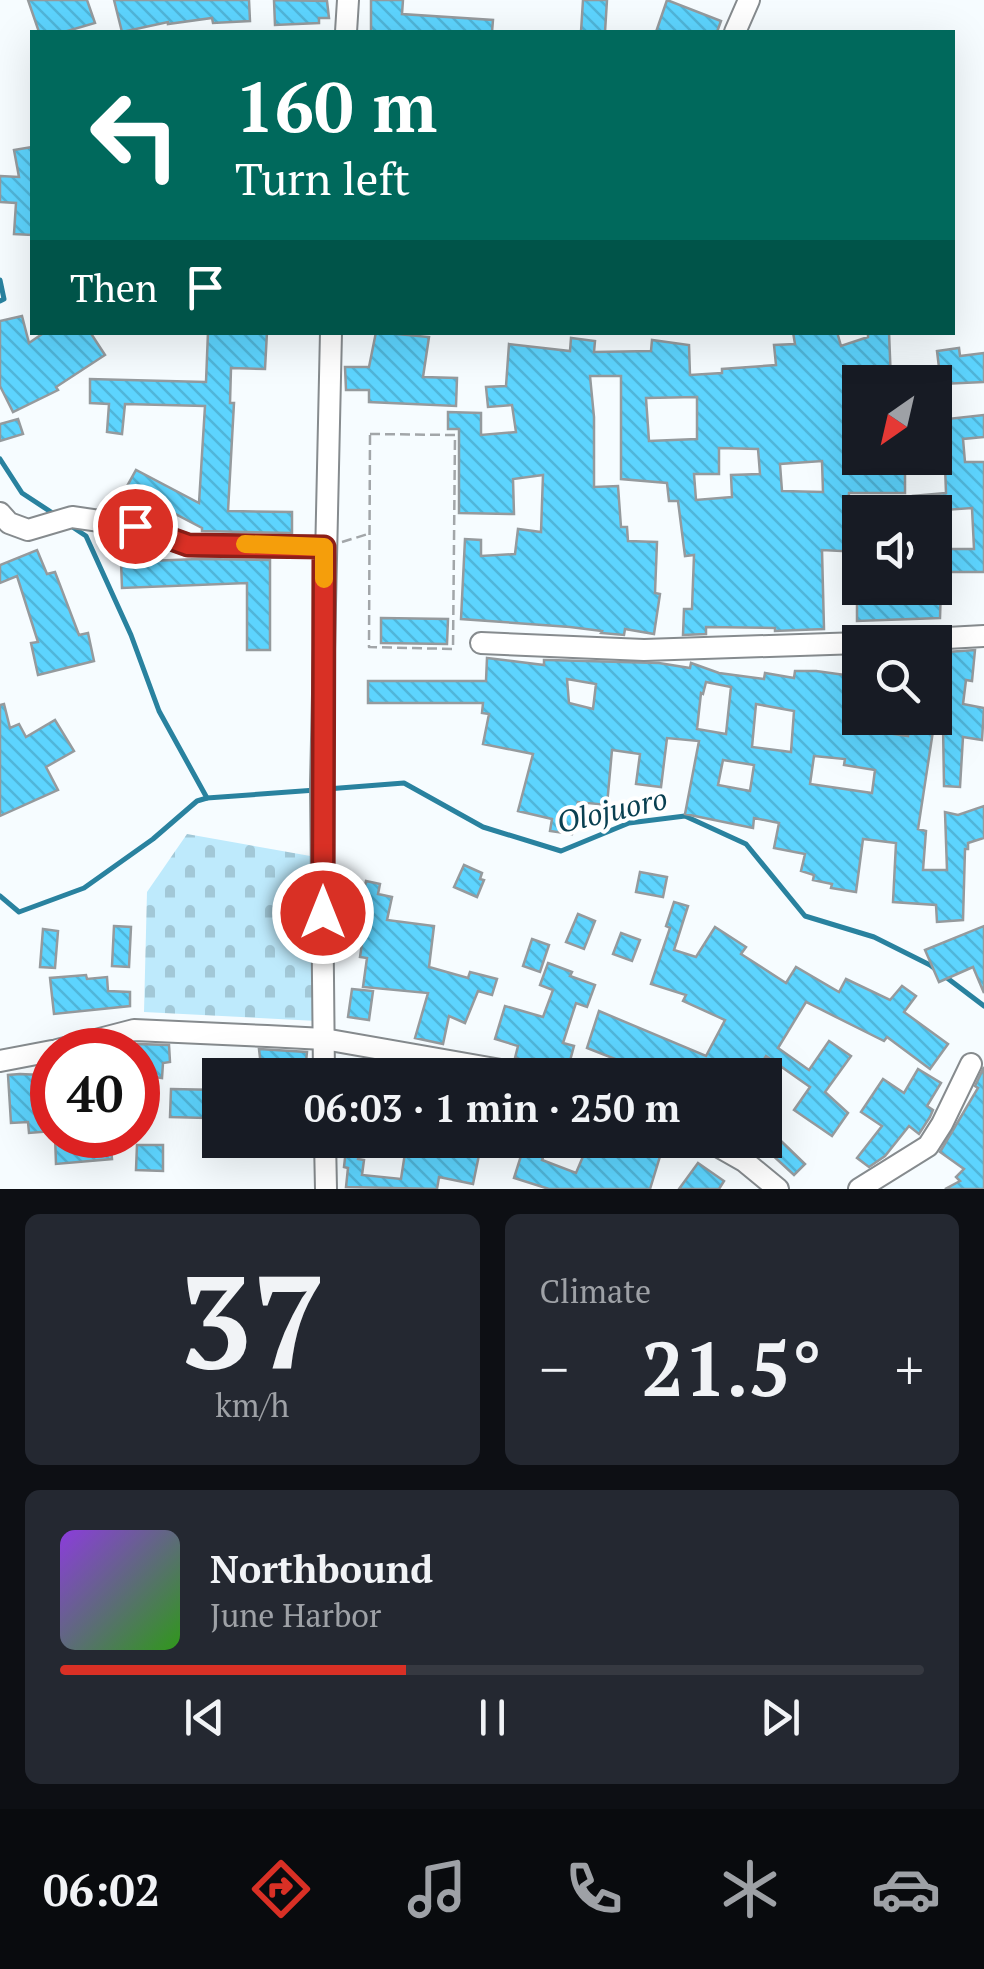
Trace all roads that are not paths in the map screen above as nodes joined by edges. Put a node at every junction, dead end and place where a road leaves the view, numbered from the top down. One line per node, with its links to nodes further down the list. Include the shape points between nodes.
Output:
1 (348, 0): 3 (street)
2 (749, 0): 4 (street)
3 (346, 30)
4 (737, 30)
5 (330, 335): 7 (street)
6 (0, 513): 7 (street, via 28,530 63,519 135,526 188,545)
7 (324, 547): 13 (street)
8 (984, 636): 9 (street)
9 (952, 638)
10 (481, 643): 11 (street, via 644,650)
11 (842, 644)
12 (160, 1031): 13 (street)
13 (324, 1039): 15 (street); 16 (street)
14 (30, 1055): 17 (street)
15 (324, 1058)
16 (432, 1058)
17 (0, 1061)
18 (971, 1064): 23 (street, via 928,1146)
19 (325, 1158): 21 (street)
20 (739, 1158): 22 (street)
21 (326, 1189)
22 (778, 1189)
23 (859, 1189)

